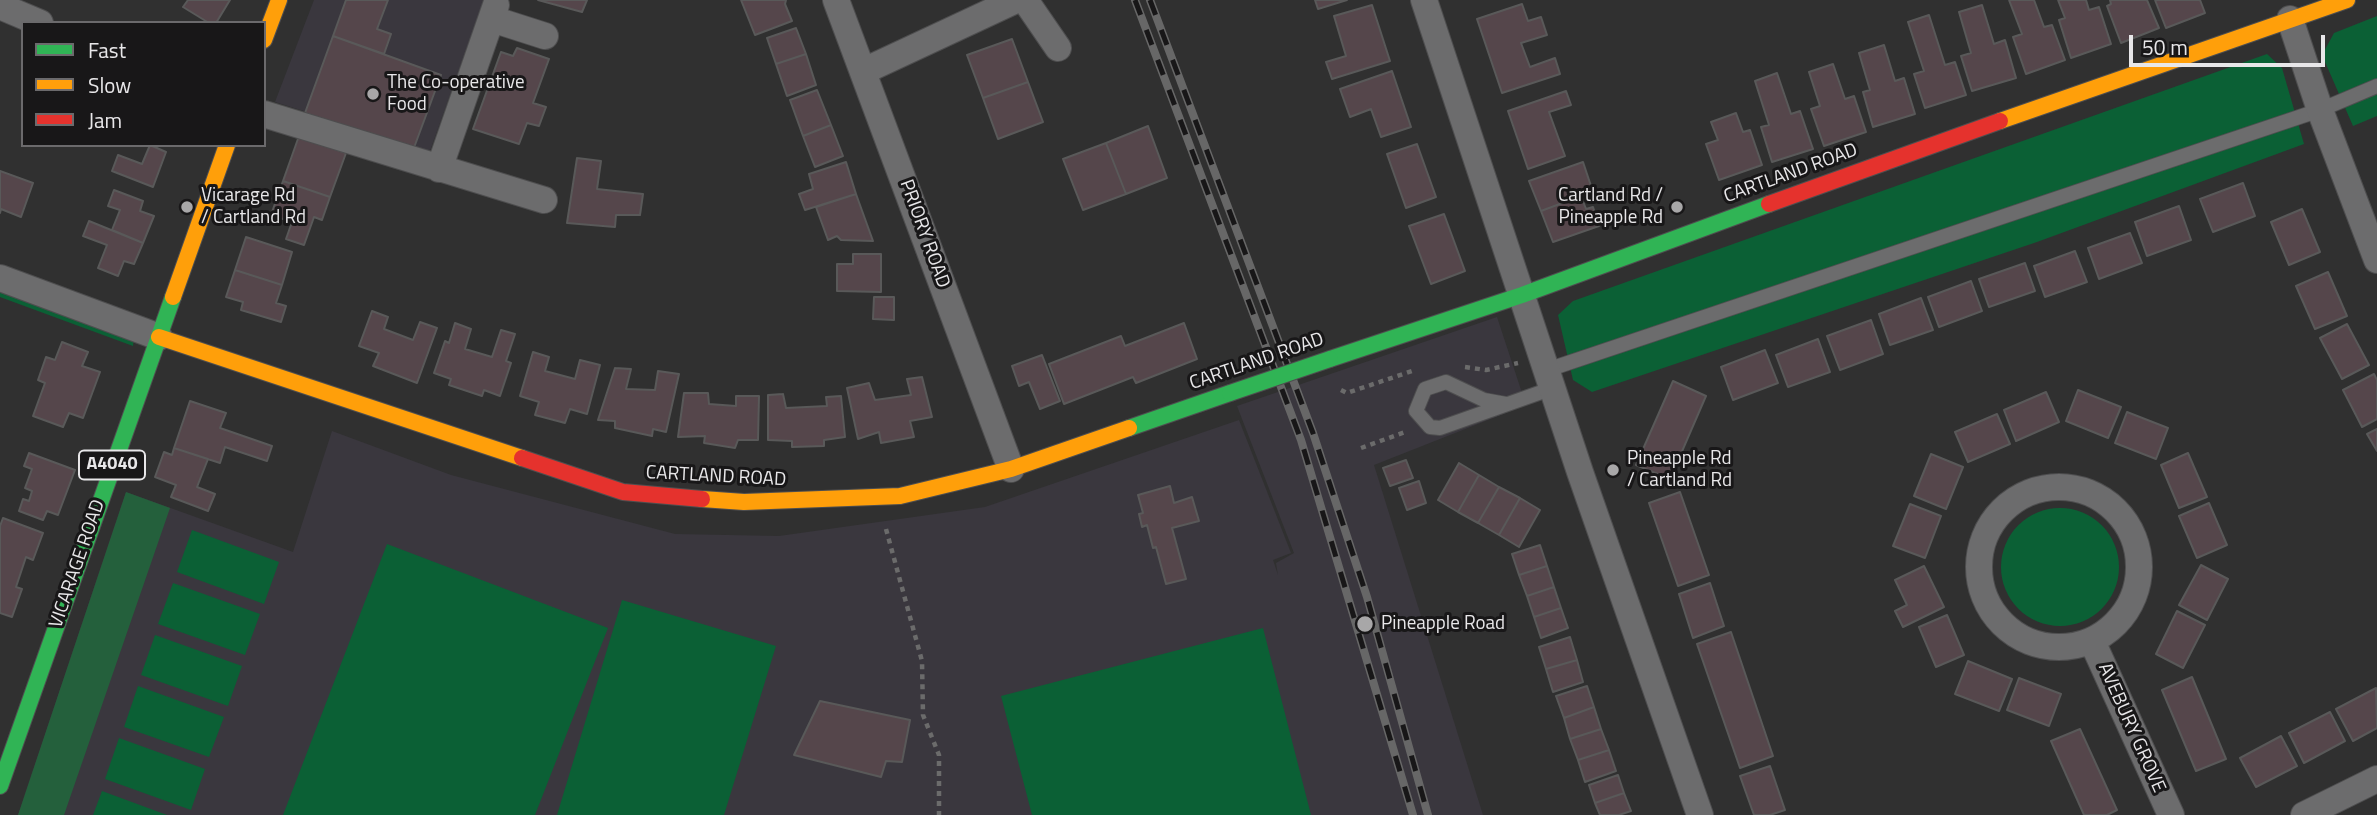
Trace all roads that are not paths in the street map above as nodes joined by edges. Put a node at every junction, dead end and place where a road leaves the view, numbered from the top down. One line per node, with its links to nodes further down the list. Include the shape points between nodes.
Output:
1 (279, 0): 10 (street)
2 (836, 0): 13 (street, PRIORY ROAD)
3 (1016, 0): 13 (street)
4 (1025, 0): 12 (street)
5 (1424, 0): 22 (street)
6 (2347, 0): 8 (street, CARTLAND ROAD)
7 (0, 6): 9 (street)
8 (2290, 19): 15 (street); 22 (street, CARTLAND ROAD)
9 (35, 21)
10 (266, 35)
11 (545, 36): 18 (street, via 494,12)
12 (1058, 48)
13 (864, 71): 26 (street, PRIORY ROAD)
14 (2377, 86): 15 (lane)
15 (2320, 110): 20 (street); 24 (lane)
16 (266, 115): 18 (street)
17 (226, 147): 23 (street, VICARAGE ROAD / A4040)
18 (439, 169): 19 (street)
19 (544, 200)
20 (2377, 260)
21 (0, 278): 23 (street)
22 (1522, 295): 24 (street); 26 (street, CARTLAND ROAD, bridge)
23 (159, 337): 26 (street, CARTLAND ROAD, via 623,492 744,502 855,500 900,496); 29 (street, VICARAGE ROAD / A4040)
24 (1550, 379): 25 (lane); 30 (street)
25 (1506, 404): 25 (lane, via 1440,428 1430,427 1416,411 1424,389 1446,382 1484,400)
26 (1011, 469)
27 (2092, 641): 27 (street, AVEBURY GROVE, via 2067,648 2042,646 2019,637 1999,621 1985,600 1979,576 1980,551 1989,527 2025,493 2050,487 2076,488 2099,496 2119,512 2133,534 2140,558 2139,584 2129,608 2113,627); 31 (street, AVEBURY GROVE)
28 (2377, 779): 32 (street)
29 (1, 780)
30 (1700, 815)
31 (2171, 815)
32 (2304, 815)

